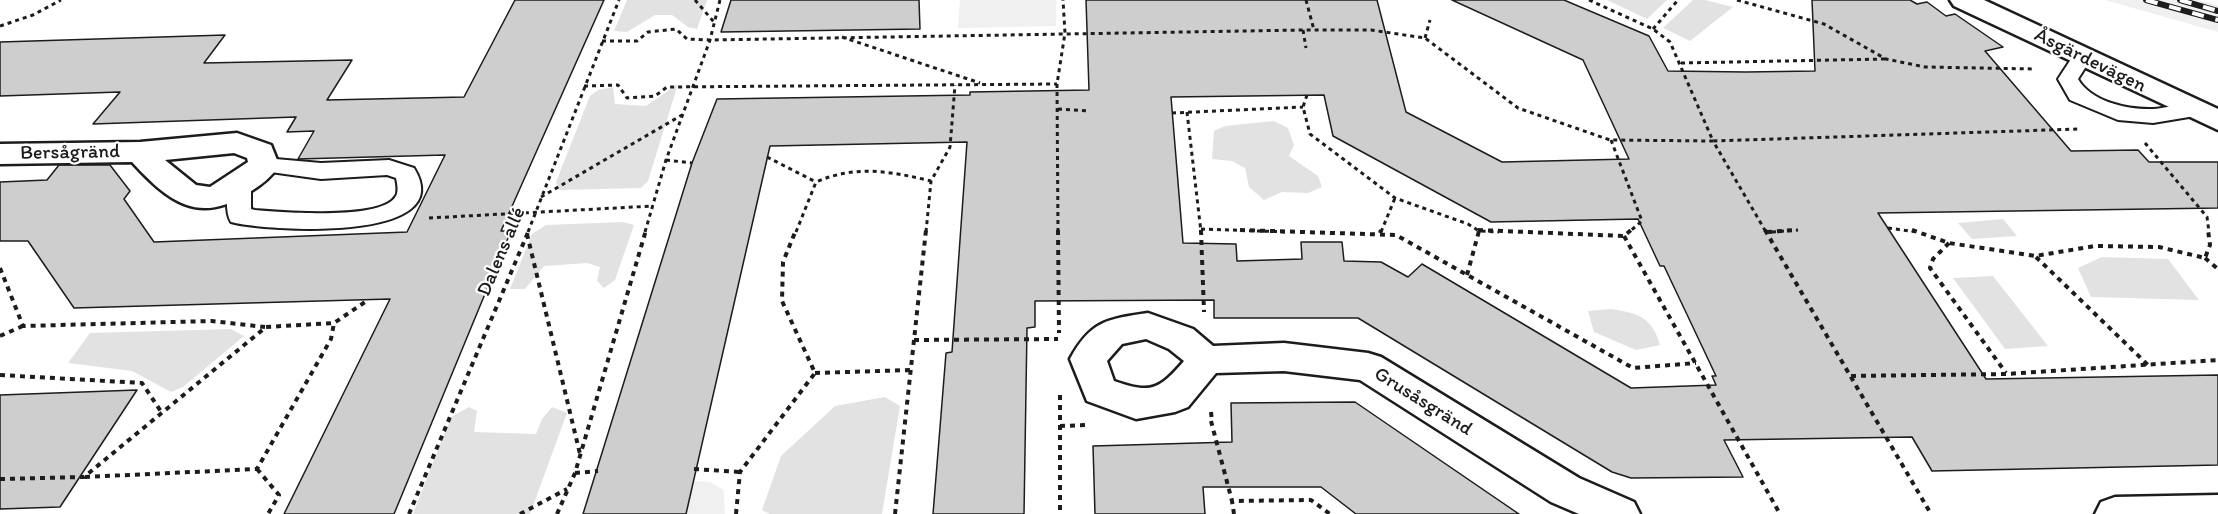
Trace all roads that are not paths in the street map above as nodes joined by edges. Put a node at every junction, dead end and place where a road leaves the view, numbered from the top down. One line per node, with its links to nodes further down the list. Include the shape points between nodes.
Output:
1 (1963, 0): 2 (street, Åsgärdevägen)
2 (2206, 116)
3 (140, 152): 4 (street, Bersågränd); 5 (street, Bersågränd, via 237,143 260,152); 6 (street, Bersågränd, via 176,190 189,197 212,197)
4 (0, 154)
5 (264, 165): 6 (street, Bersågränd); 6 (lane, via 321,171 388,167 406,173 410,188 404,202 386,215 265,220 239,216)
6 (240, 186)
7 (1206, 360): 9 (street, Grusåsgränd, via 1284,357 1368,367 1565,490)
8 (2218, 512): 10 (street)
9 (1620, 514)
10 (2115, 514)

